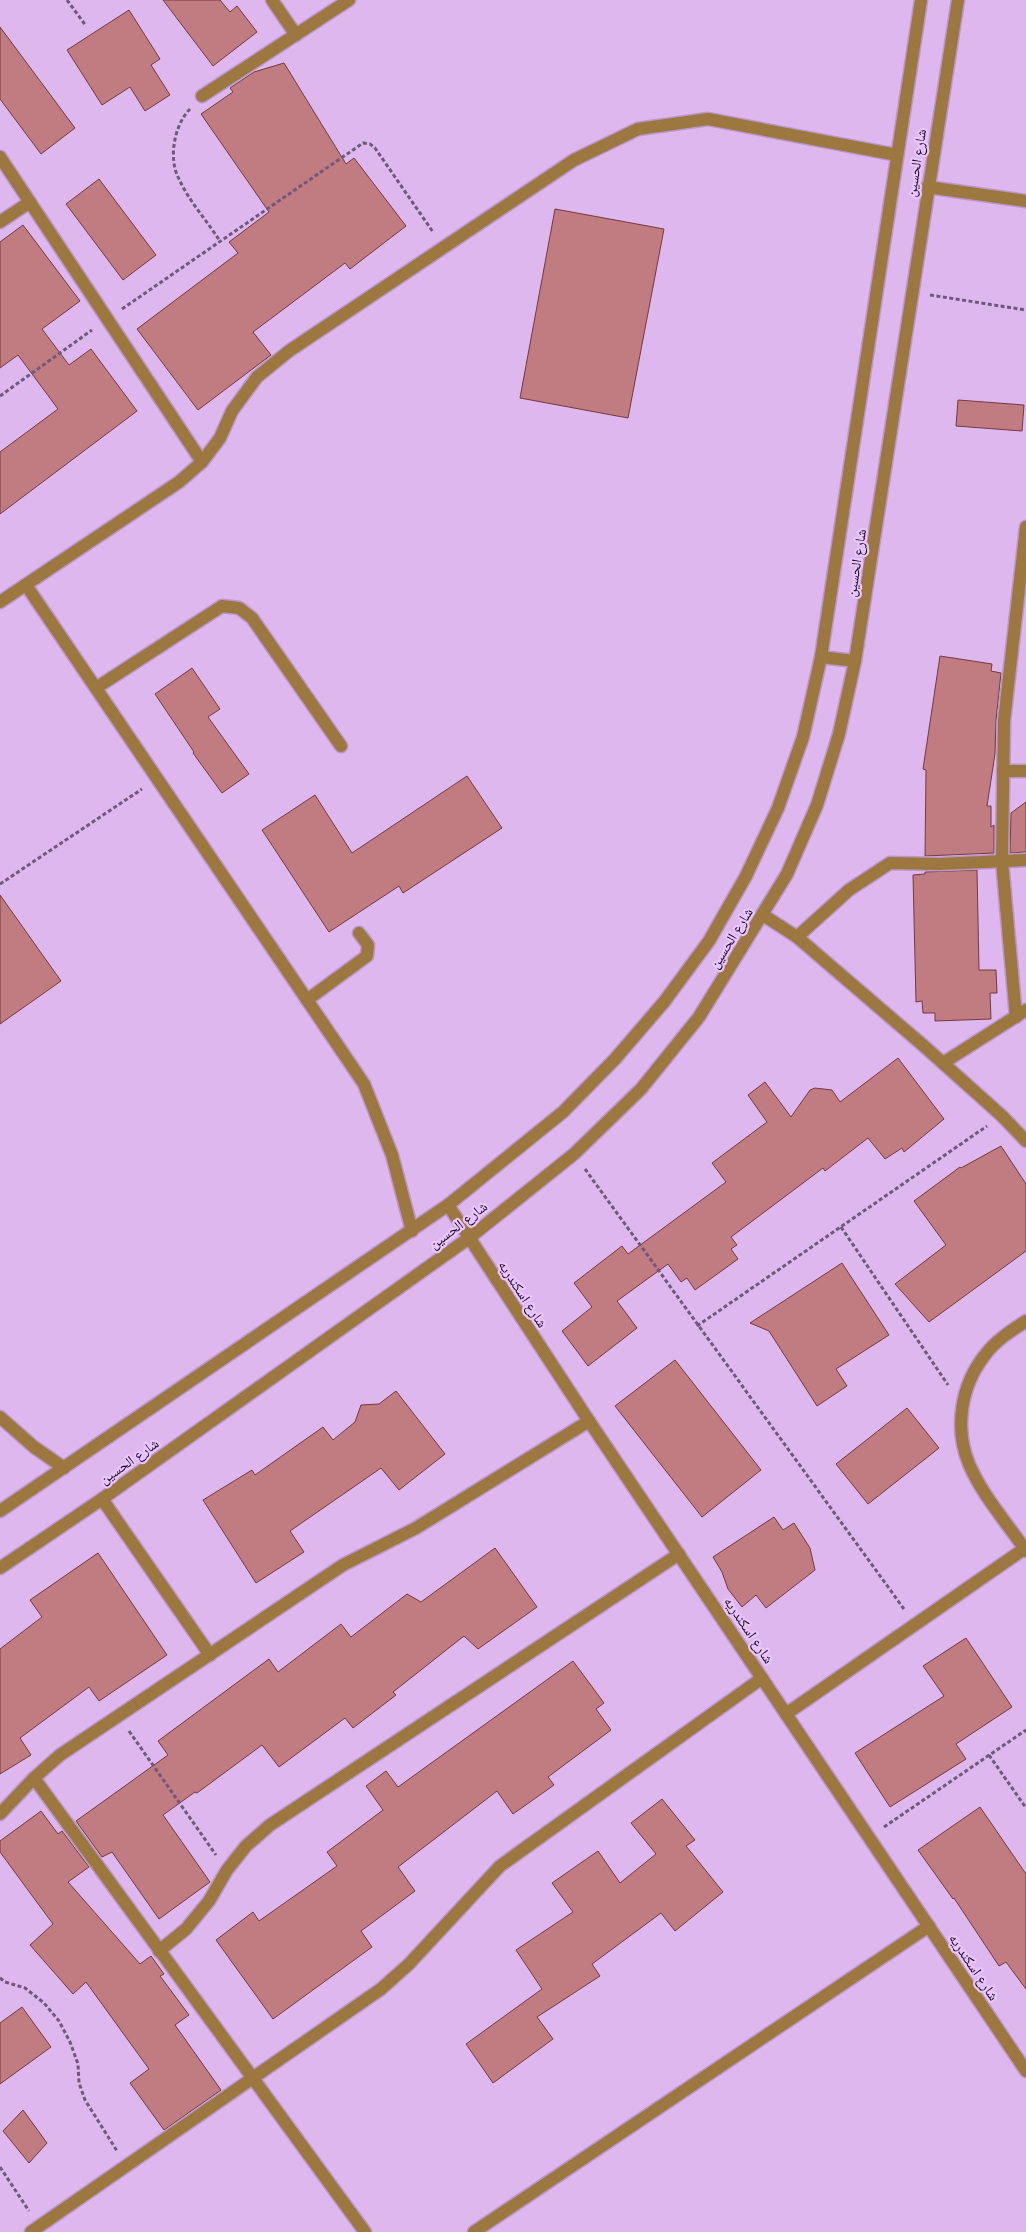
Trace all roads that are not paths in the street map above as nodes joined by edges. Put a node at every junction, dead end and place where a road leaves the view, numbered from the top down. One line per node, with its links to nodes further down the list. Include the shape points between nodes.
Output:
1 (272, 0): 5 (street)
2 (350, 0): 5 (street)
3 (921, 0): 7 (street, شارع الحسين)
4 (958, 0): 9 (street, شارع الحسين)
5 (296, 35): 6 (street)
6 (202, 96)
7 (897, 155): 13 (street, via 708,119 638,129 574,160 289,351 257,377 232,411 220,438); 18 (street, شارع الحسين)
8 (0, 157): 11 (street)
9 (928, 187): 10 (street); 19 (street, شارع الحسين)
10 (1026, 201)
11 (30, 202): 12 (street); 13 (street)
12 (0, 222)
13 (202, 462): 15 (street, via 179,482)
14 (1026, 527): 17 (street)
15 (26, 585): 16 (street); 20 (street)
16 (0, 602)
17 (1020, 630): 23 (street, via 1004,721)
18 (821, 657): 19 (street); 33 (street, شارع الحسين, via 802,736 778,808 746,876 709,941 664,1002 563,1112)
19 (855, 661): 26 (street, شارع الحسين, via 839,734 817,805 788,874)
20 (96, 688): 21 (street, via 222,606 239,608 252,618); 29 (street)
21 (341, 746)
22 (1026, 771): 23 (street)
23 (1003, 772): 25 (street)
24 (1026, 860): 25 (street)
25 (1002, 861): 28 (street, via 890,863 849,890); 30 (street)
26 (763, 915): 28 (street); 35 (street, شارع الحسين, via 699,1017 641,1089 574,1154)
27 (359, 933): 29 (street, via 368,945 368,956)
28 (797, 937): 31 (street)
29 (307, 1000): 34 (street, via 364,1084 392,1155)
30 (1021, 1013): 31 (street)
31 (943, 1064): 32 (street)
32 (1026, 1141)
33 (448, 1205): 34 (street, شارع الحسين); 35 (street, شارع اسكندريه)
34 (412, 1231): 39 (street, شارع الحسين)
35 (469, 1238): 38 (street, شارع اسكندريه); 40 (street, شارع الحسين)
36 (1026, 1321): 42 (street, via 985,1354 970,1379 962,1407 962,1436 969,1464)
37 (0, 1417): 39 (street)
38 (589, 1421): 43 (street, شارع اسكندريه); 45 (street, via 416,1528 343,1565)
39 (64, 1468): 41 (street, شارع الحسين)
40 (102, 1499): 44 (street, شارع الحسين); 45 (street)
41 (0, 1511)
42 (1025, 1550): 47 (street)
43 (680, 1554): 46 (street, شارع اسكندريه); 51 (street, via 270,1825 246,1846 209,1901 186,1928)
44 (0, 1568)
45 (210, 1655): 48 (street, via 60,1755)
46 (762, 1678): 47 (street, شارع اسكندريه); 53 (street, via 500,1866 409,1964 381,1989)
47 (786, 1714): 50 (street, شارع اسكندريه)
48 (34, 1778): 49 (street); 51 (street)
49 (0, 1814)
50 (928, 1926): 52 (street, شارع اسكندريه); 56 (street)
51 (159, 1951): 53 (street)
52 (1026, 2071)
53 (252, 2078): 54 (street); 55 (street)
54 (35, 2229)
55 (365, 2232)
56 (474, 2232)

